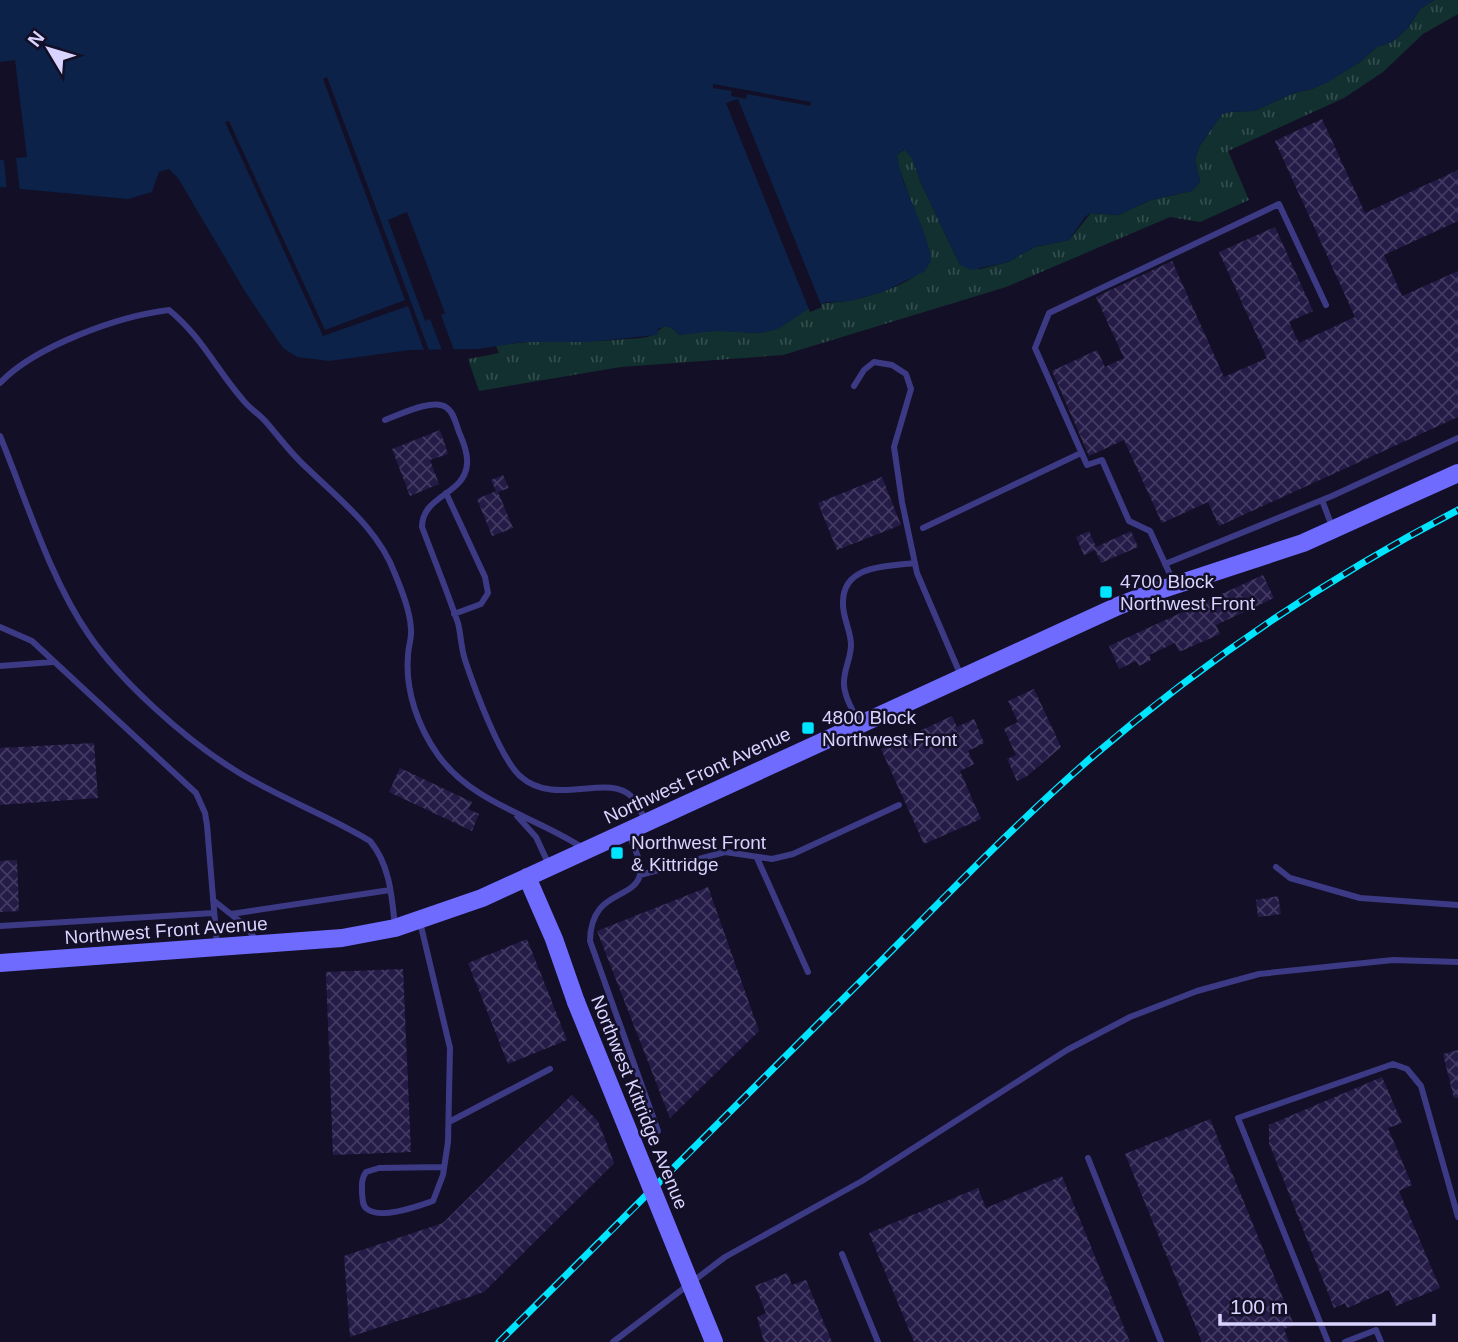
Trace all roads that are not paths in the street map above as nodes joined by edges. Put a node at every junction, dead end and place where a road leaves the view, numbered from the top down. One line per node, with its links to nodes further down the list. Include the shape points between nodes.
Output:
1 (1326, 305): 7 (lane, via 1279,204 1049,313 1035,348)
2 (0, 383): 23 (lane, via 50,348 119,321 169,310 187,325 243,401 290,453 359,517 377,542 394,570 405,602 411,630 408,689 423,728 455,775)
3 (854, 386): 13 (lane, via 874,362 892,365 906,374 911,389 894,447)
4 (385, 420): 9 (lane, via 430,404 447,407 467,464 464,477)
5 (0, 436): 32 (lane, via 71,605 113,665 145,700 232,769 370,841 383,859)
6 (1458, 438): 10 (lane)
7 (1082, 453): 11 (lane); 14 (lane, via 1087,465 1102,460 1129,521 1150,531)
8 (1458, 473): 12 (main road, Northwest Front Avenue)
9 (446, 493): 16 (lane, via 426,510 422,527); 16 (lane, via 488,593 481,604)
10 (1322, 500): 12 (lane); 14 (lane)
11 (923, 528)
12 (1334, 530): 15 (main road, Northwest Front Avenue)
13 (915, 563): 20 (lane); 21 (lane, via 865,570 844,589 842,603 851,648 843,684)
14 (1165, 564): 15 (lane)
15 (1175, 585): 20 (main road, Northwest Front Avenue, via 1118,606)
16 (454, 614): 24 (lane, via 465,659 512,768 526,781 547,790 622,790 633,798)
17 (0, 627): 18 (lane, via 32,641)
18 (53, 662): 19 (lane); 33 (lane, via 196,793 207,825)
19 (0, 666)
20 (962, 678): 21 (main road, Northwest Front Avenue)
21 (859, 724): 24 (main road, Northwest Front Avenue)
22 (899, 805): 27 (lane, via 793,854)
23 (511, 811): 26 (lane); 28 (lane, via 537,837)
24 (645, 822): 25 (main road, Northwest Front Avenue)
25 (628, 830): 26 (main road, Northwest Front Avenue); 30 (lane)
26 (585, 850): 28 (main road, Northwest Front Avenue)
27 (757, 858): 30 (lane, via 725,852); 44 (lane)
28 (550, 867): 31 (main road, Northwest Front Avenue)
29 (1276, 867): 34 (lane, via 1290,877 1360,898)
30 (640, 875): 47 (lane, via 633,885 600,906 590,941)
31 (527, 877): 37 (main road, Northwest Front Avenue); 53 (main road, Northwest Kittridge Avenue, bridge)
32 (390, 890): 36 (lane); 39 (lane)
33 (213, 900): 35 (lane); 36 (lane)
34 (1458, 905)
35 (214, 913): 38 (lane); 41 (lane)
36 (231, 914): 40 (lane, via 251,931)
37 (419, 920): 39 (main road, Northwest Front Avenue); 46 (lane, via 450,1048)
38 (0, 926)
39 (395, 928): 40 (main road, Northwest Front Avenue)
40 (258, 946): 41 (main road, Northwest Front Avenue)
41 (217, 948): 42 (main road, Northwest Front Avenue)
42 (0, 962)
43 (1458, 962): 52 (lane, via 1393,960 1259,974 1130,1017 1067,1050 853,1186 725,1256)
44 (808, 972)
45 (550, 1069): 46 (lane)
46 (449, 1122): 49 (lane)
47 (658, 1131)
48 (1088, 1158): 55 (lane)
49 (444, 1167): 49 (lane, via 433,1201 404,1211 375,1212 363,1206 366,1172)
50 (1458, 1217): 56 (lane, via 1421,1086 1407,1069 1393,1064 1238,1118)
51 (842, 1254): 54 (lane)
52 (613, 1342)
53 (714, 1342)
54 (878, 1342)
55 (1161, 1342)
56 (1328, 1342)
57 (1345, 1342): 58 (lane, via 1376,1330)
58 (1381, 1342)

